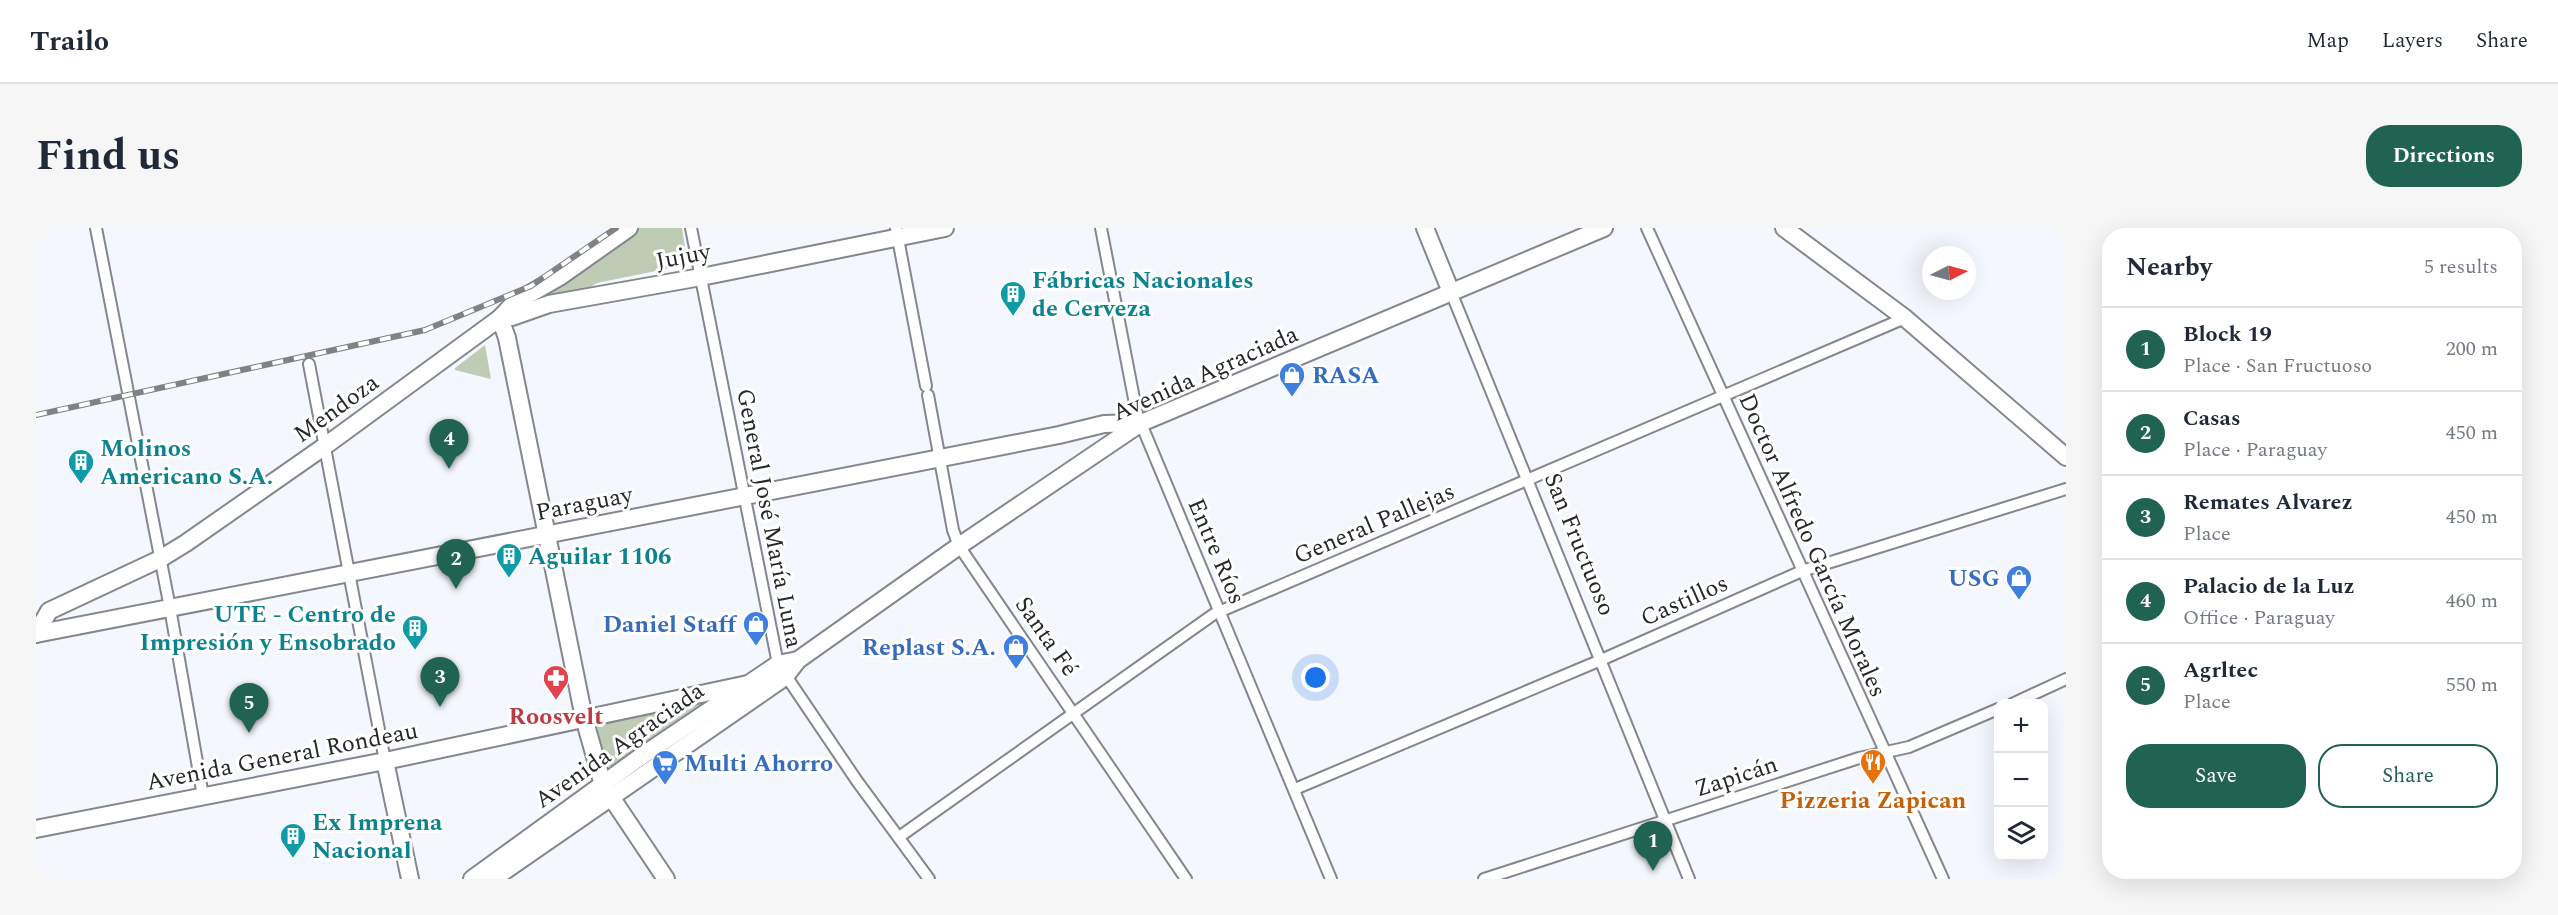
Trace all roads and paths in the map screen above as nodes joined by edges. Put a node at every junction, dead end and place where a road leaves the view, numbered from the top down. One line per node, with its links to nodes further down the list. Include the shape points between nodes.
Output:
1 (96, 228): 26 (street)
2 (630, 228): 13 (street, Mendoza, via 514,303)
3 (691, 228): 11 (street, General José María Luna)
4 (945, 228): 10 (street, Jujuy)
5 (1101, 228): 17 (street, Entre Ríos)
6 (1425, 228): 12 (street, San Fructuoso)
7 (1604, 228): 12 (street, Avenida Agraciada)
8 (1647, 228): 16 (street, Doctor Alfredo García Morales)
9 (1784, 228): 14 (street)
10 (897, 233): 11 (street, Jujuy); 20 (street, Santa Fé)
11 (701, 277): 13 (street, Jujuy, via 549,304); 23 (street, General José María Luna)
12 (1451, 292): 17 (street, Avenida Agraciada); 21 (street, San Fructuoso)
13 (500, 318): 18 (street, Mendoza); 24 (street)
14 (1905, 318): 16 (street, General Pallejas); 19 (street)
15 (309, 364): 18 (street)
16 (1723, 397): 21 (street, General Pallejas); 27 (street, Doctor Alfredo García Morales)
17 (1141, 423): 20 (street, Paraguay, via 1104,424); 25 (street, Avenida Agraciada); 30 (street, Entre Ríos)
18 (325, 446): 26 (street, Mendoza); 28 (street)
19 (2066, 457)
20 (940, 458): 23 (street, Paraguay); 25 (street, Santa Fé, via 952,530)
21 (1528, 481): 30 (street, General Pallejas); 32 (street, San Fructuoso)
22 (2066, 489): 27 (street, Castillos)
23 (743, 496): 24 (street, Paraguay); 33 (street, General José María Luna)
24 (547, 534): 28 (street, Paraguay); 39 (street)
25 (959, 546): 33 (street, Avenida Agraciada); 38 (street, Santa Fé)
26 (160, 559): 29 (street); 31 (street, Mendoza, via 49,611)
27 (1802, 571): 32 (street, Castillos); 40 (street, Doctor Alfredo García Morales)
28 (350, 573): 29 (street, Paraguay); 41 (street)
29 (170, 608): 31 (street, Paraguay); 44 (street)
30 (1220, 611): 38 (street, General Pallejas); 42 (street, Entre Ríos)
31 (36, 634)
32 (1601, 660): 42 (street, Castillos); 45 (street, San Fructuoso)
33 (781, 670): 35 (street, Avenida Agraciada); 43 (street, Avenida Agraciada); 47 (street, General José María Luna)
34 (2066, 680): 36 (street)
35 (748, 684): 39 (street, Avenida General Rondeau); 43 (street, Avenida Agraciada)
36 (2023, 699)
37 (1994, 711): 40 (street, Zapicán, via 1909,747)
38 (1076, 714): 47 (street, General Pallejas); 53 (street, Santa Fé)
39 (584, 718): 41 (street, Avenida General Rondeau); 43 (street)
40 (1883, 751): 45 (street, Zapicán); 57 (street, Doctor Alfredo García Morales)
41 (385, 761): 44 (street, Avenida General Rondeau); 48 (street)
42 (1295, 789): 54 (street, Entre Ríos)
43 (606, 791): 49 (street, Avenida Agraciada); 50 (street, Avenida Agraciada); 51 (street)
44 (203, 796): 46 (street, Avenida General Rondeau)
45 (1666, 820): 55 (street, Zapicán); 56 (street, San Fructuoso)
46 (36, 829)
47 (899, 837): 52 (street, General José María Luna)
48 (410, 879)
49 (472, 879)
50 (494, 879)
51 (666, 879)
52 (928, 879)
53 (1186, 879)
54 (1331, 879)
55 (1484, 879)
56 (1689, 879)
57 (1943, 879)

